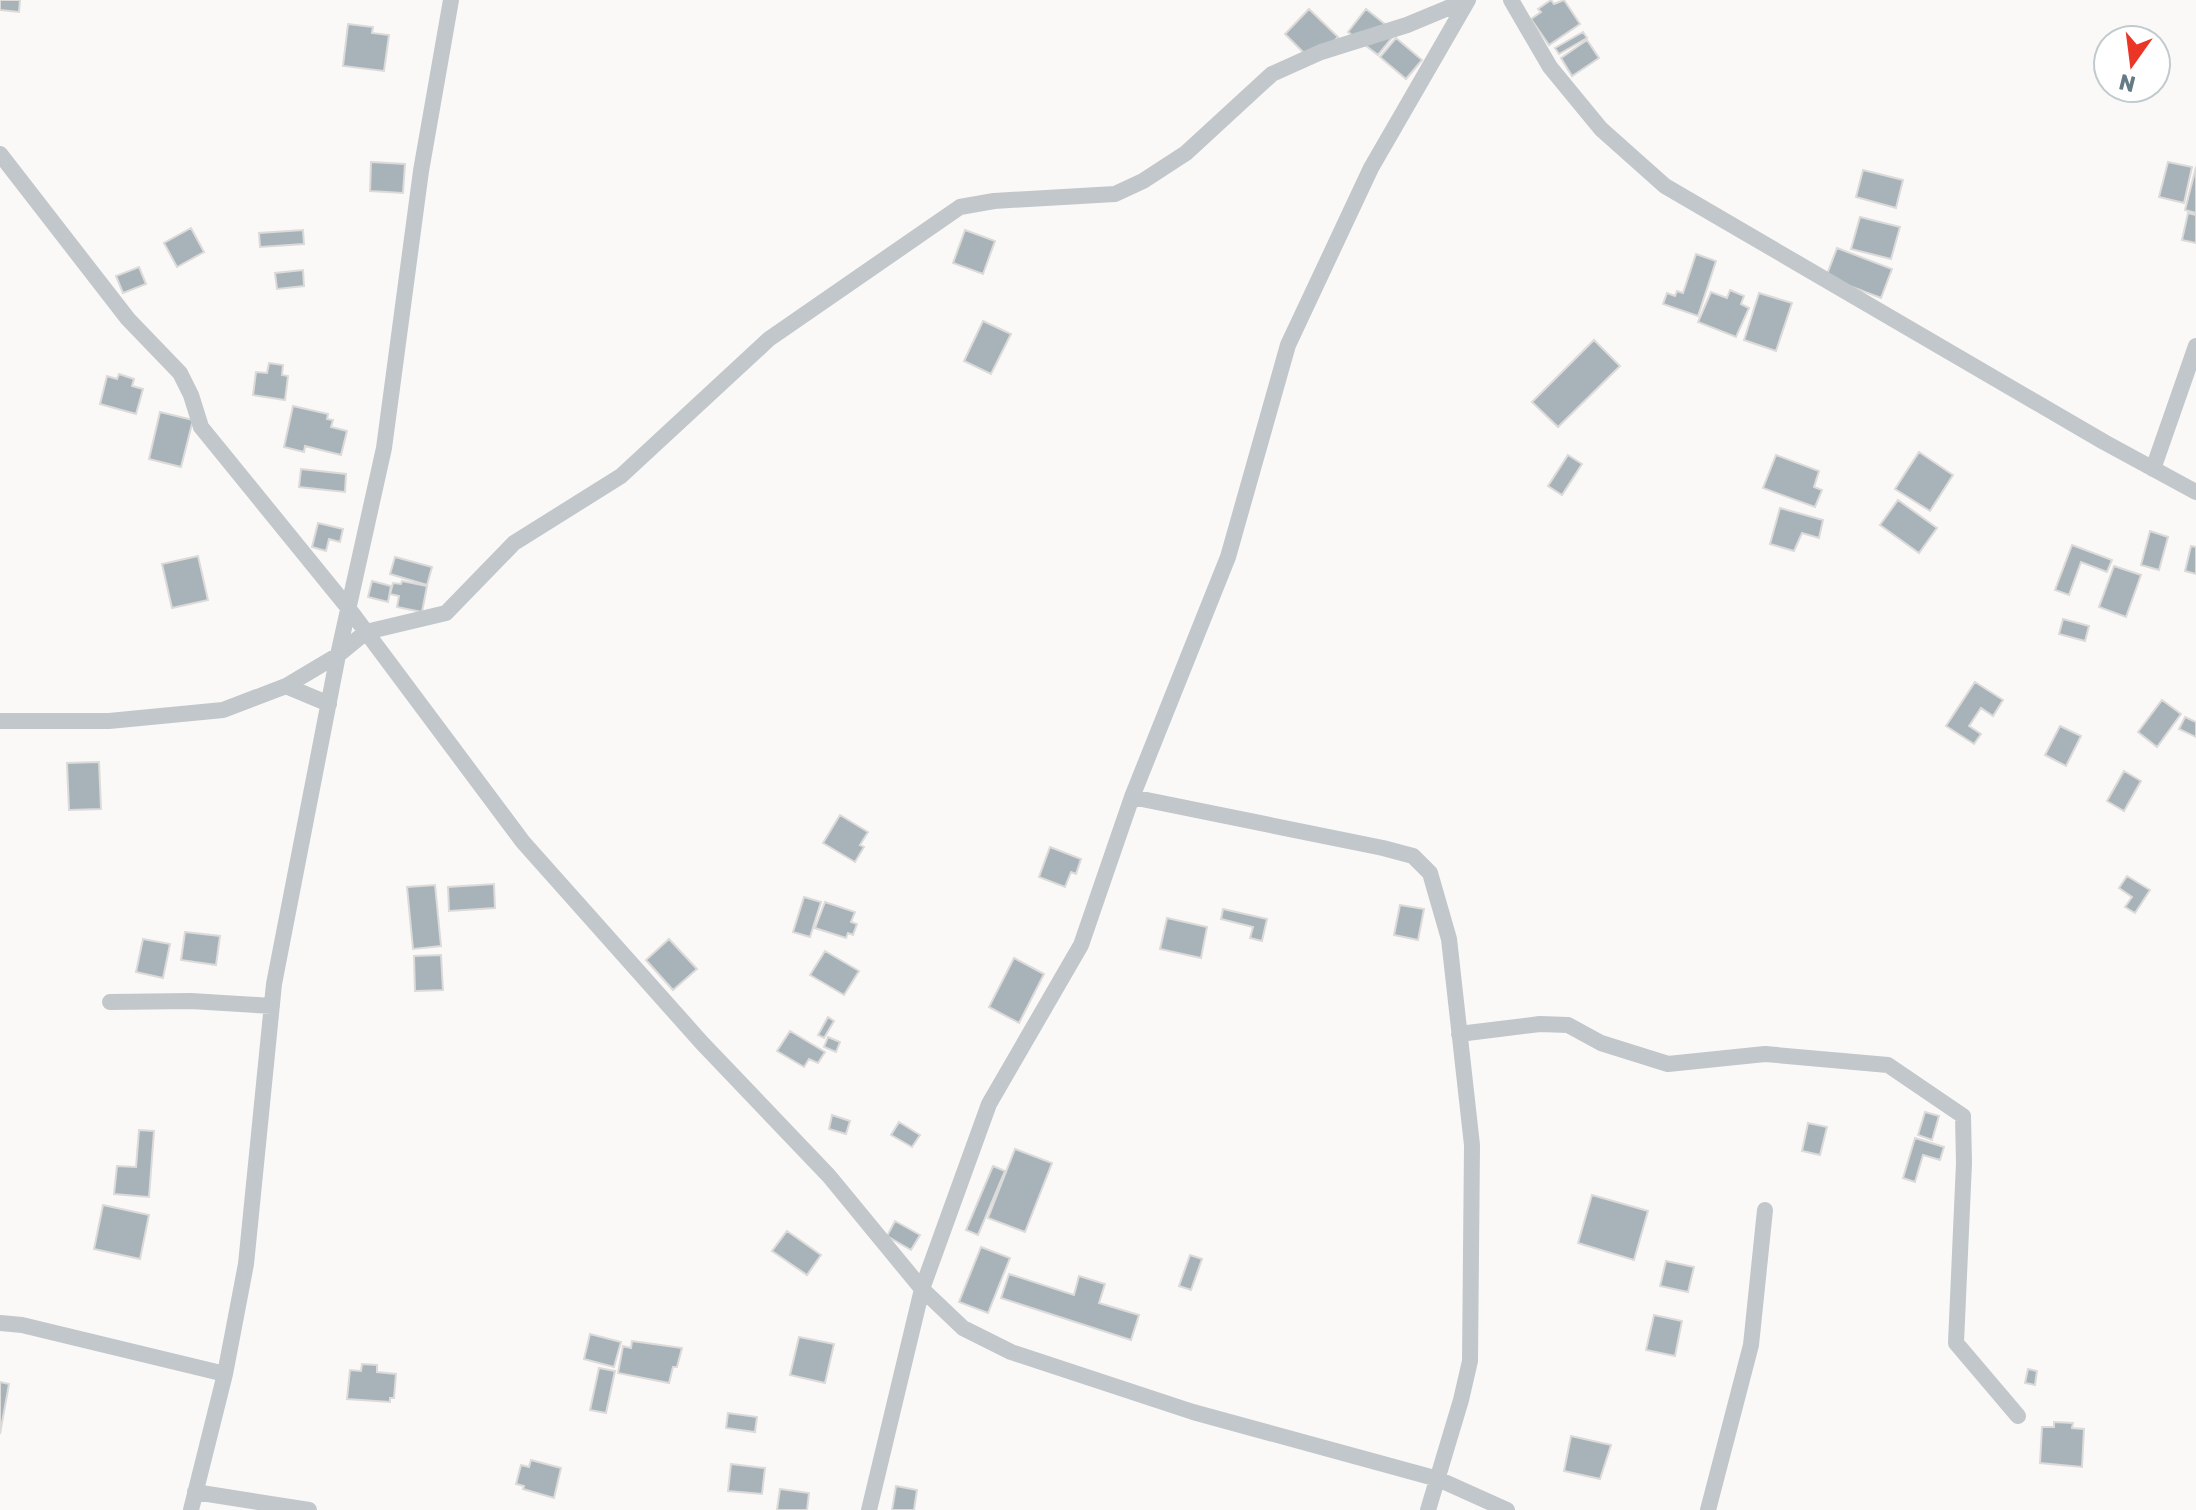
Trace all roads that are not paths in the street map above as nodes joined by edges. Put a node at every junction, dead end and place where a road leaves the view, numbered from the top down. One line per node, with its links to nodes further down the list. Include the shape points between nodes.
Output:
1 (451, 0): 8 (street, via 421,171 384,448)
2 (1468, 0): 9 (street, via 1272,74 1186,153 1115,194 960,207 769,339 621,476 514,543 446,613); 14 (street, via 1371,168 1288,345 1228,557)
3 (1511, 0): 6 (street, via 1558,77 1601,129 1665,186)
4 (0, 154): 8 (street, via 128,319 180,373 201,427)
5 (2196, 346): 6 (street)
6 (2153, 469): 7 (street)
7 (2196, 492)
8 (349, 609): 9 (street); 10 (street)
9 (366, 632): 10 (street); 19 (street, via 523,842 829,1176)
10 (338, 655): 11 (street); 12 (street)
11 (286, 686): 12 (street); 13 (street, via 223,710 109,721)
12 (329, 704): 16 (street)
13 (0, 721)
14 (1132, 797): 17 (street, via 1413,856 1430,873 1449,939); 19 (street, via 1081,945 989,1104)
15 (110, 1002): 16 (street)
16 (272, 1006): 21 (street, via 246,1264)
17 (1459, 1034): 22 (street, via 1568,1025 1601,1043 1668,1064 1765,1054 1888,1065 1963,1116 1956,1343); 23 (street, via 1472,1145 1472,1319 1467,1374)
18 (1765, 1210): 30 (street, via 1751,1345)
19 (922, 1289): 23 (street, via 963,1328 1011,1352 1193,1412); 27 (street)
20 (0, 1323): 21 (street)
21 (225, 1374): 24 (street)
22 (2018, 1416)
23 (1438, 1479): 28 (street); 29 (street)
24 (195, 1492): 25 (street); 26 (street)
25 (191, 1510)
26 (309, 1510)
27 (869, 1510)
28 (1428, 1510)
29 (1507, 1510)
30 (1708, 1510)

